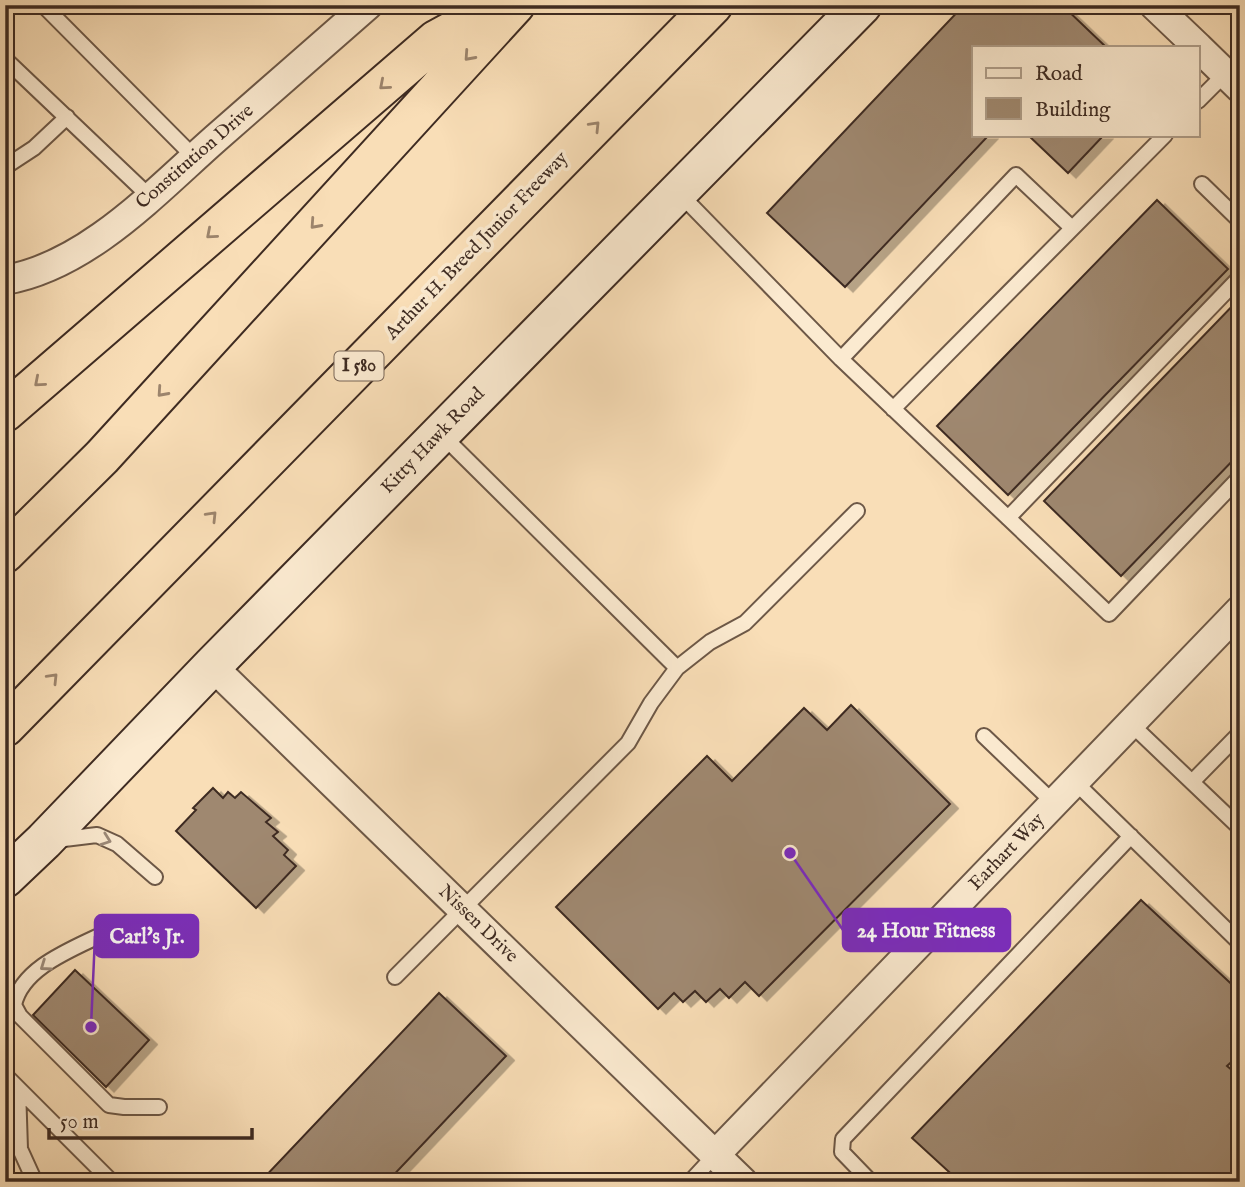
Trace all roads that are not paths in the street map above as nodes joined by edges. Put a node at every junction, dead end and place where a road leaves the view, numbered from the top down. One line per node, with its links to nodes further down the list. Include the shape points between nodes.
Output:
1 (43, 5): 15 (lane)
2 (368, 5): 15 (street, Constitution Drive)
3 (500, 5): 26 (highway, one-way to 26, via 436,40)
4 (515, 5): 31 (highway, one-way to 31, via 103,457)
5 (713, 5): 36 (highway, Arthur H. Breed Junior Freeway / I 580, one-way to 5)
6 (862, 5): 18 (street, Kitty Hawk Road)
7 (1154, 5): 8 (street)
8 (1197, 46)
9 (1200, 49): 11 (street)
10 (5, 59): 13 (lane)
11 (1232, 81): 12 (lane)
12 (1200, 100)
13 (67, 117): 16 (lane); 19 (lane)
14 (1164, 136): 21 (lane)
15 (194, 157): 19 (street, Constitution Drive)
16 (5, 167)
17 (1202, 184): 20 (lane)
18 (677, 192): 24 (lane); 27 (street, Kitty Hawk Road)
19 (149, 197): 23 (street, Constitution Drive, via 75,255)
20 (1240, 221)
21 (1072, 228): 24 (lane, via 1016,175); 25 (lane)
22 (1240, 277): 30 (lane)
23 (5, 280)
24 (841, 359): 25 (lane)
25 (893, 409): 30 (lane)
26 (5, 412)
27 (441, 434): 33 (street, Kitty Hawk Road); 34 (lane)
28 (1240, 477): 30 (lane, via 1109,614)
29 (857, 511): 34 (lane, via 745,623)
30 (1008, 518)
31 (5, 553)
32 (1240, 610): 35 (street, Earhart Way)
33 (212, 666): 44 (street, Kitty Hawk Road); 47 (street, Nissen Drive)
34 (677, 668): 47 (lane, via 628,743)
35 (1130, 723): 39 (street, Earhart Way); 40 (lane)
36 (5, 727)
37 (1240, 733): 40 (lane)
38 (984, 736): 41 (lane)
39 (1074, 781): 41 (street, Earhart Way); 43 (lane)
40 (1192, 782): 42 (lane)
41 (1054, 803): 54 (street, Earhart Way)
42 (1240, 828)
43 (1131, 836): 49 (lane); 59 (lane, via 843,1139 842,1152)
44 (44, 841): 45 (lane, one-way to 45, via 97,835 117,844); 46 (street, Kitty Hawk Road)
45 (155, 877)
46 (5, 878)
47 (462, 909): 50 (lane); 54 (street, Nissen Drive)
48 (105, 933): 53 (lane, one-way to 53, via 35,972 16,995 14,1005 109,1105)
49 (1240, 943)
50 (395, 977)
51 (5, 1075): 52 (lane)
52 (18, 1088): 55 (lane, via 20,1149); 56 (lane)
53 (159, 1107)
54 (715, 1155): 57 (lane); 58 (street, Nissen Drive)
55 (35, 1182)
56 (112, 1182)
57 (690, 1182)
58 (743, 1182)
59 (871, 1182)

